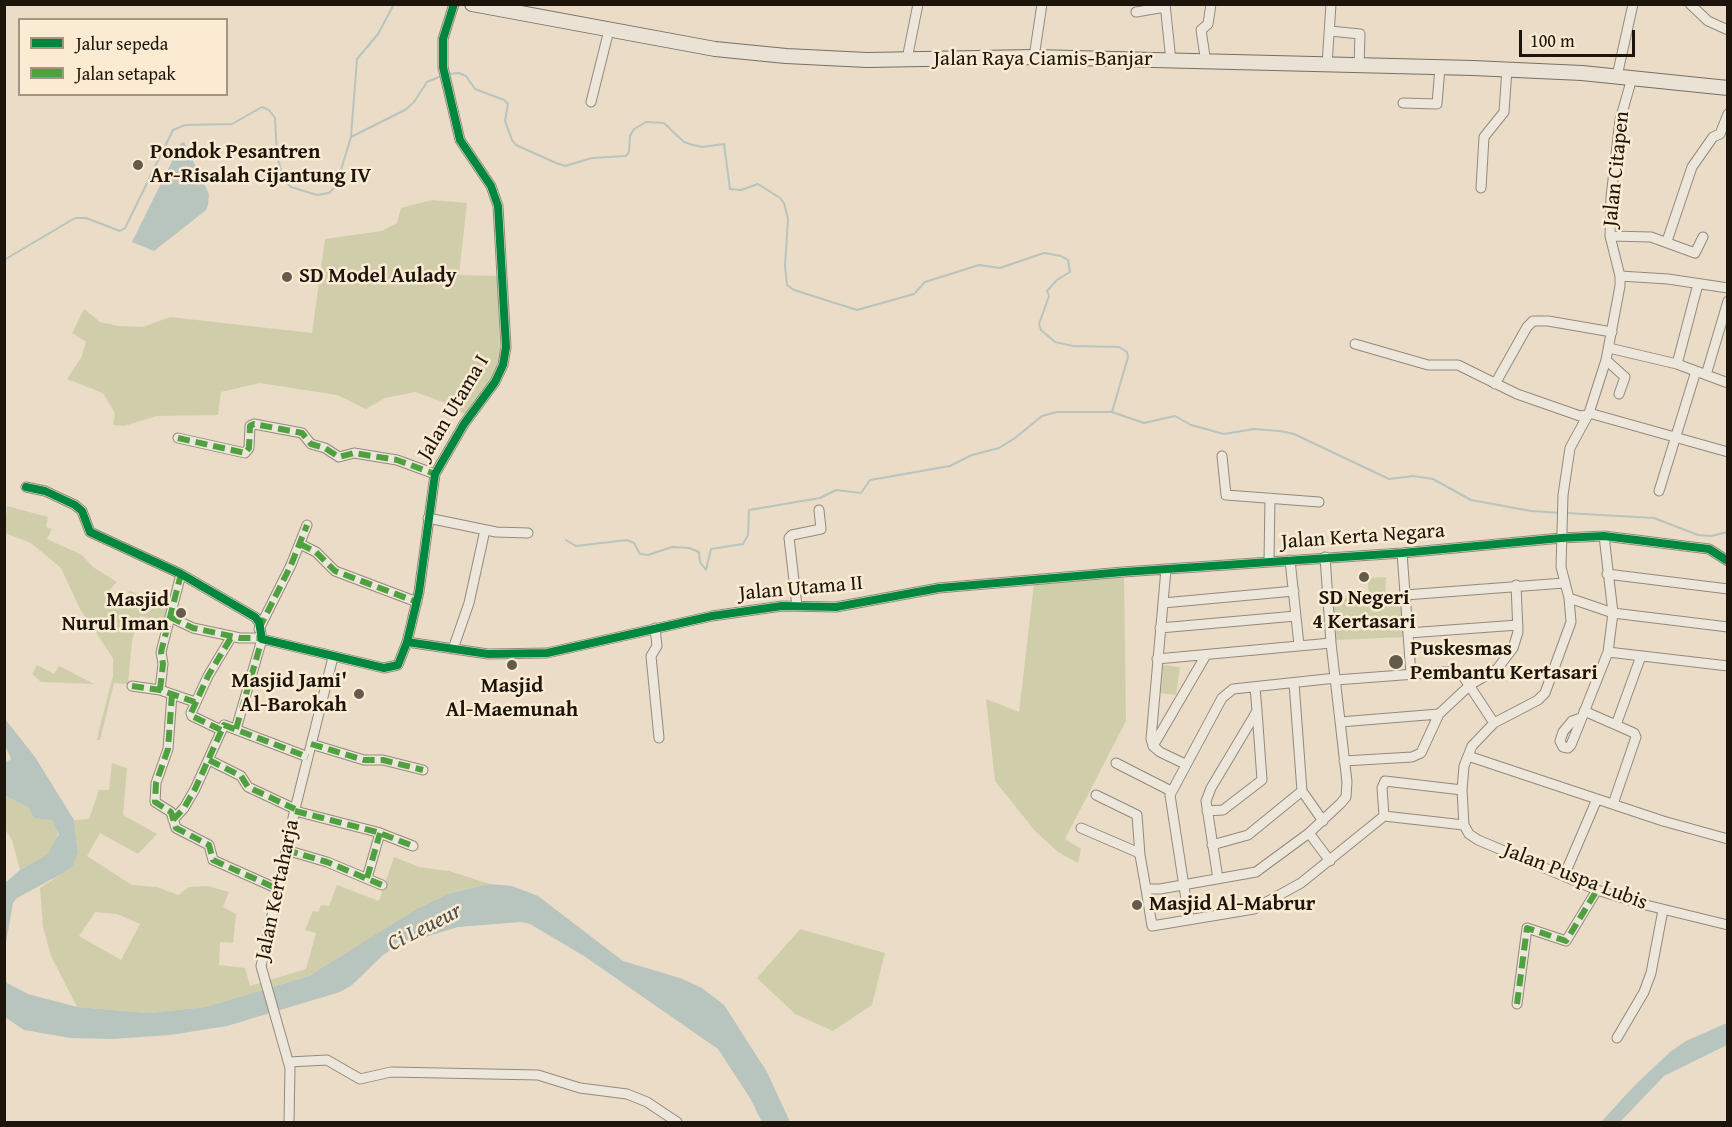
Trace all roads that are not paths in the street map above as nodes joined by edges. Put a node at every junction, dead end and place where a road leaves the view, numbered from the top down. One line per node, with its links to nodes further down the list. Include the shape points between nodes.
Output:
1 (454, 4): 51 (street, Jalan Utama I, via 443,39 444,72 460,140 491,186 498,206 506,347 495,382 464,424)
2 (472, 4): 11 (highway, Jalan Raya Ciamis-Banjar)
3 (918, 4): 15 (street)
4 (1042, 4): 14 (street)
5 (1210, 4): 17 (street, via 1208,24 1201,30)
6 (1331, 4): 13 (street)
7 (1633, 4): 22 (street)
8 (1690, 4): 12 (street, via 1708,21)
9 (1165, 6): 10 (street); 16 (street)
10 (1136, 12)
11 (609, 30): 15 (highway, Jalan Raya Ciamis-Banjar, via 715,49 786,56); 25 (street)
12 (1728, 30)
13 (1330, 31): 18 (street); 19 (street, via 1360,34)
14 (1034, 57): 15 (highway, Jalan Raya Ciamis-Banjar); 16 (highway, Jalan Raya Ciamis-Banjar)
15 (907, 59)
16 (1171, 61): 17 (highway, Jalan Raya Ciamis-Banjar)
17 (1206, 63): 18 (highway, Jalan Raya Ciamis-Banjar)
18 (1327, 65): 19 (highway, Jalan Raya Ciamis-Banjar)
19 (1359, 66): 20 (highway, Jalan Raya Ciamis-Banjar)
20 (1440, 67): 21 (highway, Jalan Raya Ciamis-Banjar); 26 (street, via 1437,104)
21 (1507, 69): 22 (highway, Jalan Raya Ciamis-Banjar); 28 (street, via 1504,112 1484,137)
22 (1617, 76): 23 (highway, Jalan Raya Ciamis-Banjar)
23 (1632, 78): 24 (highway, Jalan Raya Ciamis-Banjar); 29 (street, Jalan Citapen, via 1617,142)
24 (1728, 88)
25 (591, 102)
26 (1403, 103)
27 (1728, 114): 31 (street, via 1720,134 1713,137 1692,167)
28 (1481, 188)
29 (1610, 236): 31 (street); 32 (street, Jalan Citapen)
30 (1703, 237): 31 (street, via 1695,253)
31 (1667, 241)
32 (1620, 276): 33 (street); 36 (street, Jalan Citapen)
33 (1698, 284): 34 (street); 40 (street)
34 (1728, 288)
35 (1728, 301): 42 (street)
36 (1612, 332): 38 (street, Jalan Citapen); 44 (street, via 1533,321)
37 (1355, 344): 44 (street, via 1428,365 1458,365)
38 (1609, 348): 39 (street, Jalan Citapen); 40 (street)
39 (1606, 360): 45 (street, via 1625,376); 46 (street, Jalan Citapen)
40 (1677, 364): 41 (street)
41 (1695, 371): 42 (street); 47 (street)
42 (1706, 375): 43 (street)
43 (1728, 383)
44 (1496, 384): 46 (street, via 1580,416)
45 (1619, 394)
46 (1588, 414): 47 (street); 62 (street, Jalan Citapen, via 1570,448)
47 (1675, 437): 49 (street); 53 (street)
48 (178, 438): 51 (street, via 245,453 249,448 250,426 254,424 302,433 311,444 339,457 354,453 397,460)
49 (1728, 452)
50 (1222, 456): 54 (street, via 1226,495)
51 (435, 474): 57 (street, Jalan Utama I)
52 (26, 487): 70 (street, via 78,507 90,532)
53 (1659, 492)
54 (1270, 498): 55 (street); 67 (street)
55 (1319, 502)
56 (819, 510): 80 (street, via 821,529 789,538)
57 (428, 518): 59 (street); 78 (street, Jalan Utama I)
58 (307, 525): 63 (street)
59 (485, 530): 60 (street); 94 (street, via 470,603)
60 (528, 533)
61 (1604, 536): 62 (street, Jalan Kerta Negara); 68 (street, Jalan Kerta Negara, via 1709,549); 71 (street)
62 (1562, 538): 64 (street, Jalan Kerta Negara); 72 (street, Jalan Citapen)
63 (300, 544): 78 (street, via 342,574); 89 (street)
64 (1402, 553): 65 (street, Jalan Kerta Negara); 76 (street)
65 (1325, 557): 66 (street, Jalan Kerta Negara); 92 (street)
66 (1290, 560): 67 (street, Jalan Kerta Negara); 75 (street)
67 (1269, 561): 69 (street, Jalan Kerta Negara)
68 (1728, 561)
69 (1167, 569): 79 (street); 80 (street, Jalan Utama II, via 939,588 828,608)
70 (181, 574): 83 (street); 89 (street, via 255,617)
71 (1607, 574): 74 (street); 81 (street)
72 (1564, 583): 73 (street); 77 (street, Jalan Citapen)
73 (1516, 585): 76 (street); 84 (street)
74 (1728, 589)
75 (1294, 591): 79 (street); 82 (street)
76 (1405, 595): 88 (street)
77 (1569, 598): 81 (street); 113 (street, Jalan Citapen, via 1571,621 1547,690 1538,700)
78 (417, 602): 91 (street, Jalan Utama I)
79 (1163, 603): 86 (street)
80 (796, 606): 87 (street, Jalan Utama II, via 764,608)
81 (1613, 613): 85 (street); 95 (street)
82 (1296, 616): 86 (street); 93 (street)
83 (170, 617): 90 (street, Jalan Utama I, via 188,627); 107 (street, via 161,654)
84 (1518, 625): 88 (street); 104 (street, via 1516,641 1503,664)
85 (1728, 627)
86 (1160, 628): 99 (street)
87 (655, 630): 94 (street, Jalan Utama II, via 547,653 497,654); 117 (street, via 657,644 651,656)
88 (1408, 633): 101 (street)
89 (261, 635): 90 (street, Jalan Utama I); 98 (street, Jalan Utama I); 115 (street)
90 (232, 636): 109 (street)
91 (407, 642): 94 (street, Jalan Utama II); 98 (street, Jalan Utama I, via 400,663 391,668)
92 (1331, 642): 93 (street); 102 (street)
93 (1299, 645): 96 (street)
94 (453, 649)
95 (1608, 651): 97 (street); 114 (street, via 1582,715)
96 (1206, 655): 99 (street); 119 (street)
97 (1641, 656): 100 (street); 114 (street)
98 (333, 657): 118 (street, Jalan Kertaharja)
99 (1157, 658): 119 (street)
100 (1728, 666)
101 (1411, 674): 102 (street); 104 (street, via 1455,671)
102 (1336, 679): 103 (street); 112 (street)
103 (1294, 683): 106 (street); 129 (street)
104 (1470, 685): 111 (street); 113 (street)
105 (132, 687): 107 (street)
106 (1255, 687): 110 (street); 125 (street, via 1224,694)
107 (160, 690): 108 (street)
108 (172, 694): 109 (street); 136 (street, via 168,749 156,783 155,801 171,812)
109 (195, 702): 116 (street, via 192,715)
110 (1257, 711): 134 (street, via 1211,788); 134 (street, via 1262,780 1223,810)
111 (1439, 714): 112 (street); 123 (street, via 1418,754)
112 (1340, 722): 123 (street)
113 (1494, 723): 120 (street, Jalan Citapen)
114 (1616, 725): 132 (street, via 1636,737)
115 (236, 729): 116 (street, via 225,724); 121 (street)
116 (221, 730): 122 (street)
117 (659, 738)
118 (311, 744): 121 (street, Jalan Kertaharja); 126 (street, via 364,760 383,760)
119 (1153, 746): 125 (street)
120 (1468, 756): 127 (street); 131 (street)
121 (308, 757): 133 (street, Jalan Kertaharja)
122 (209, 760): 133 (street, via 241,776 248,787); 136 (street, via 185,806)
123 (1344, 761): 137 (street, via 1346,797)
124 (1116, 763): 128 (street)
125 (1185, 764): 128 (street)
126 (423, 770)
127 (1462, 790): 135 (street, via 1384,781); 138 (street)
128 (1171, 791): 152 (street)
129 (1302, 791): 137 (street); 143 (street, via 1248,835)
130 (1096, 795): 146 (street, via 1137,815)
131 (1597, 798): 132 (street); 148 (street)
132 (1613, 804): 142 (street)
133 (295, 810): 140 (street); 145 (street, Jalan Kertaharja)
134 (1207, 811): 143 (street)
135 (1384, 816): 138 (street); 147 (street)
136 (173, 820): 153 (street, via 178,829 208,844 213,860)
137 (1323, 821): 141 (street)
138 (1464, 825): 148 (street, Jalan Puspa Lubis, via 1478,840)
139 (1081, 828): 146 (street, via 1126,845)
140 (380, 833): 144 (street); 149 (street)
141 (1309, 833): 147 (street); 150 (street, via 1256,872)
142 (1728, 839)
143 (1212, 845): 150 (street)
144 (413, 846)
145 (286, 850): 149 (street); 153 (street, Jalan Kertaharja)
146 (1140, 855): 154 (street)
147 (1330, 861): 157 (street, via 1262,907)
148 (1564, 876): 155 (street, Jalan Puspa Lubis)
149 (367, 878): 151 (street)
150 (1218, 879): 152 (street)
151 (382, 885)
152 (1182, 885): 154 (street); 157 (street)
153 (278, 889): 161 (street, Jalan Kertaharja, via 262,956 262,975)
154 (1146, 890): 157 (street, via 1151,925)
155 (1597, 890): 156 (street, Jalan Puspa Lubis); 159 (street, via 1566,941 1527,928)
156 (1663, 910): 158 (street, Jalan Puspa Lubis); 160 (street, via 1651,973)
157 (1189, 919)
158 (1728, 925)
159 (1517, 1004)
160 (1617, 1038)
161 (289, 1062): 162 (street, Jalan Kertaharja); 163 (street, via 327,1060 360,1079 391,1072 538,1075 580,1088 627,1094)
162 (289, 1122)
163 (676, 1122)

